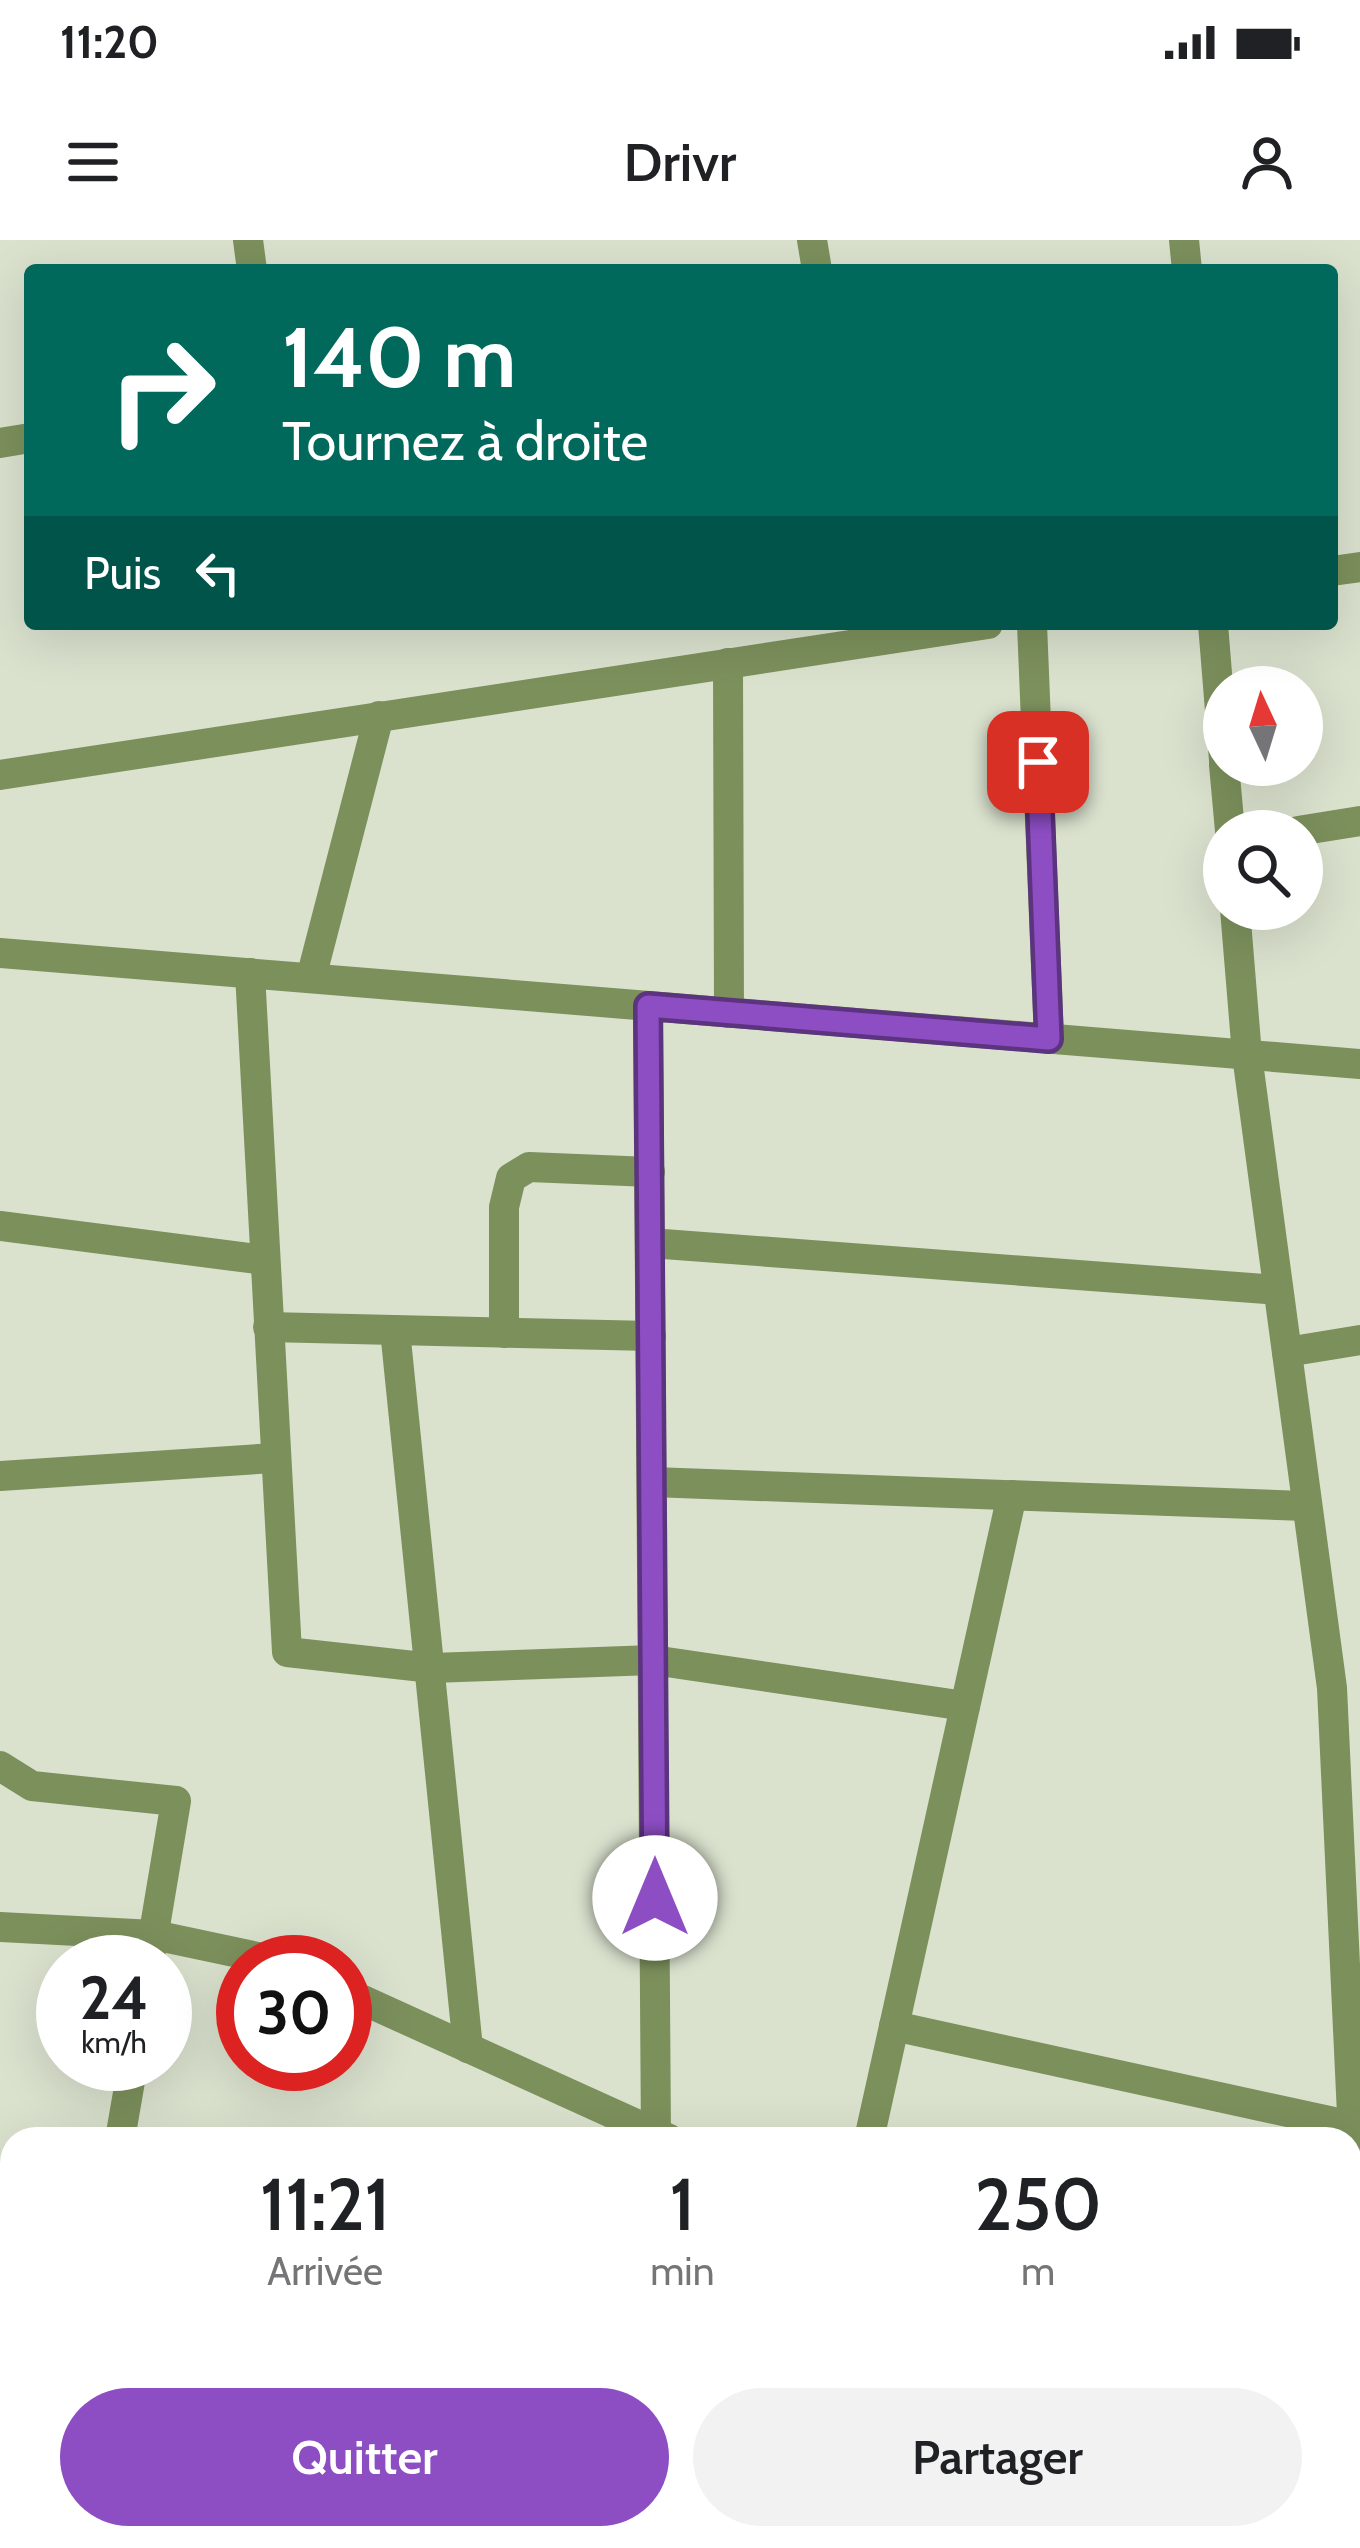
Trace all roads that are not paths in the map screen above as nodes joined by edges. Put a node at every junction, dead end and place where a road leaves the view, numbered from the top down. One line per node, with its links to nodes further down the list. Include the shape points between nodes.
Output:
1 (1032, 630): 16 (street)
2 (1214, 630): 5 (street)
3 (880, 632): 4 (street)
4 (728, 663): 6 (street); 15 (street)
5 (1217, 666)
6 (379, 716): 7 (street); 13 (street)
7 (0, 775)
8 (1360, 821): 9 (street)
9 (1323, 827)
10 (1237, 930): 17 (street)
11 (0, 953): 12 (street)
12 (250, 973): 13 (street); 22 (street)
13 (311, 978): 14 (street)
14 (648, 1006): 15 (street); 19 (street)
15 (729, 1013): 16 (street)
16 (1049, 1039): 17 (street)
17 (1246, 1055): 18 (street); 23 (street)
18 (1360, 1064)
19 (650, 1172): 21 (street); 26 (street, via 529,1167 511,1178)
20 (0, 1226): 22 (street)
21 (650, 1243): 23 (street); 27 (street)
22 (264, 1260): 24 (street)
23 (1278, 1290): 29 (street)
24 (268, 1327): 25 (street); 30 (street)
25 (395, 1330): 26 (street); 36 (street)
26 (504, 1333): 27 (street)
27 (651, 1336): 32 (street)
28 (1360, 1340): 29 (street)
29 (1287, 1352): 34 (street)
30 (274, 1458): 31 (street); 36 (street, via 287,1652)
31 (0, 1476)
32 (652, 1482): 33 (street); 35 (street)
33 (1012, 1495): 34 (street); 37 (street)
34 (1306, 1506): 46 (street, via 1332,1688)
35 (653, 1660): 36 (street); 37 (street); 49 (street)
36 (432, 1668): 44 (street)
37 (965, 1706): 43 (street)
38 (0, 1766): 41 (street, via 32,1786 176,1801)
39 (0, 1927): 40 (street)
40 (58, 1935)
41 (153, 1935)
42 (372, 2004): 44 (street)
43 (894, 2026): 46 (street); 50 (street)
44 (468, 2048): 48 (street)
45 (129, 2091): 47 (street)
46 (1352, 2126)
47 (124, 2127)
48 (637, 2127)
49 (661, 2127)
50 (871, 2127)

